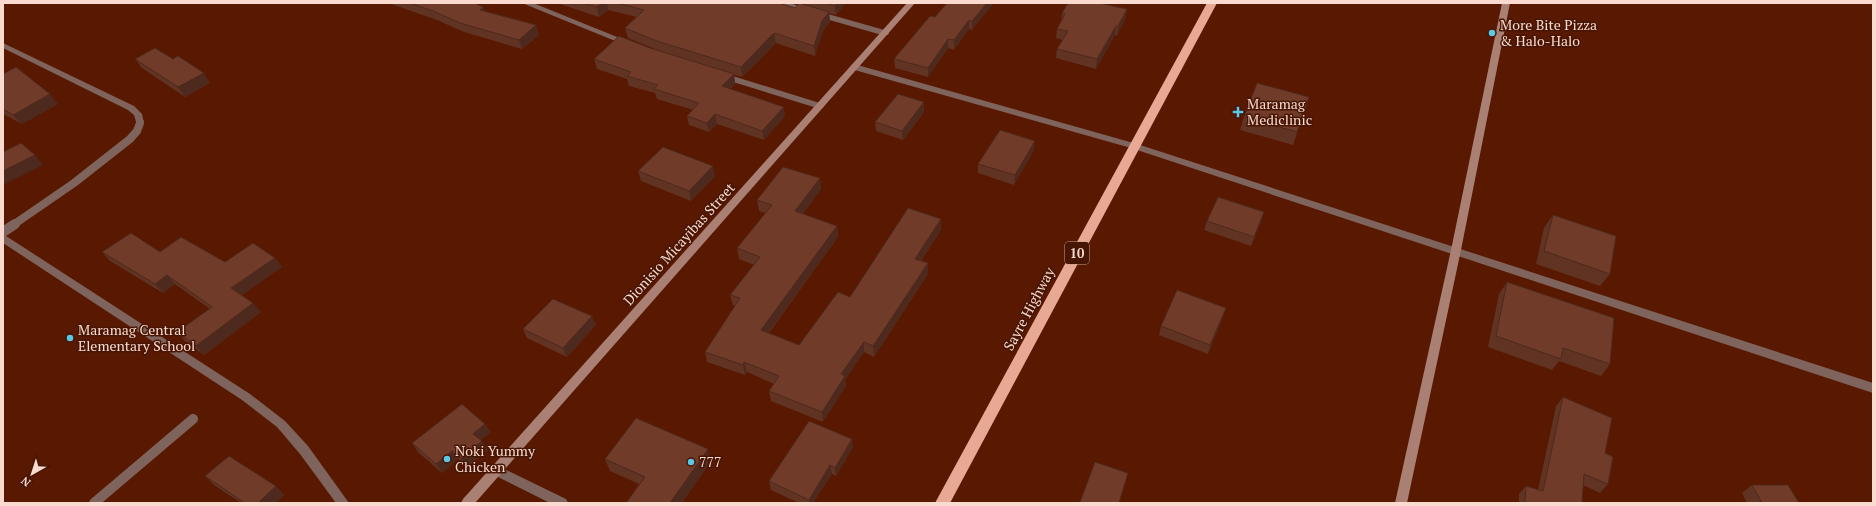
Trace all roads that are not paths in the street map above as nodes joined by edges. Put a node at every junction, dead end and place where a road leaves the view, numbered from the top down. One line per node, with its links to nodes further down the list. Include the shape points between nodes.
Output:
1 (526, 3): 8 (street)
2 (780, 3): 6 (street)
3 (911, 3): 6 (street, Dionisio Micayibas Street)
4 (1212, 3): 13 (highway, Sayre Highway / 10)
5 (1506, 3): 16 (street)
6 (885, 33): 9 (street, Dionisio Micayibas Street)
7 (3, 45): 12 (street, via 131,108 138,114)
8 (637, 46)
9 (854, 67): 11 (street, Dionisio Micayibas Street); 13 (street)
10 (717, 75): 11 (street)
11 (820, 106): 19 (street, Dionisio Micayibas Street)
12 (140, 123): 14 (lane, via 130,139 74,183)
13 (1134, 146): 16 (street); 24 (highway, Sayre Highway / 10)
14 (3, 232)
15 (3, 238): 21 (street, via 246,397 281,424)
16 (1456, 250): 17 (street); 25 (street)
17 (1873, 388)
18 (192, 419): 20 (lane)
19 (496, 470): 22 (street, Dionisio Micayibas Street); 23 (street)
20 (94, 503)
21 (344, 503)
22 (467, 503)
23 (562, 503)
24 (942, 503)
25 (1402, 503)

